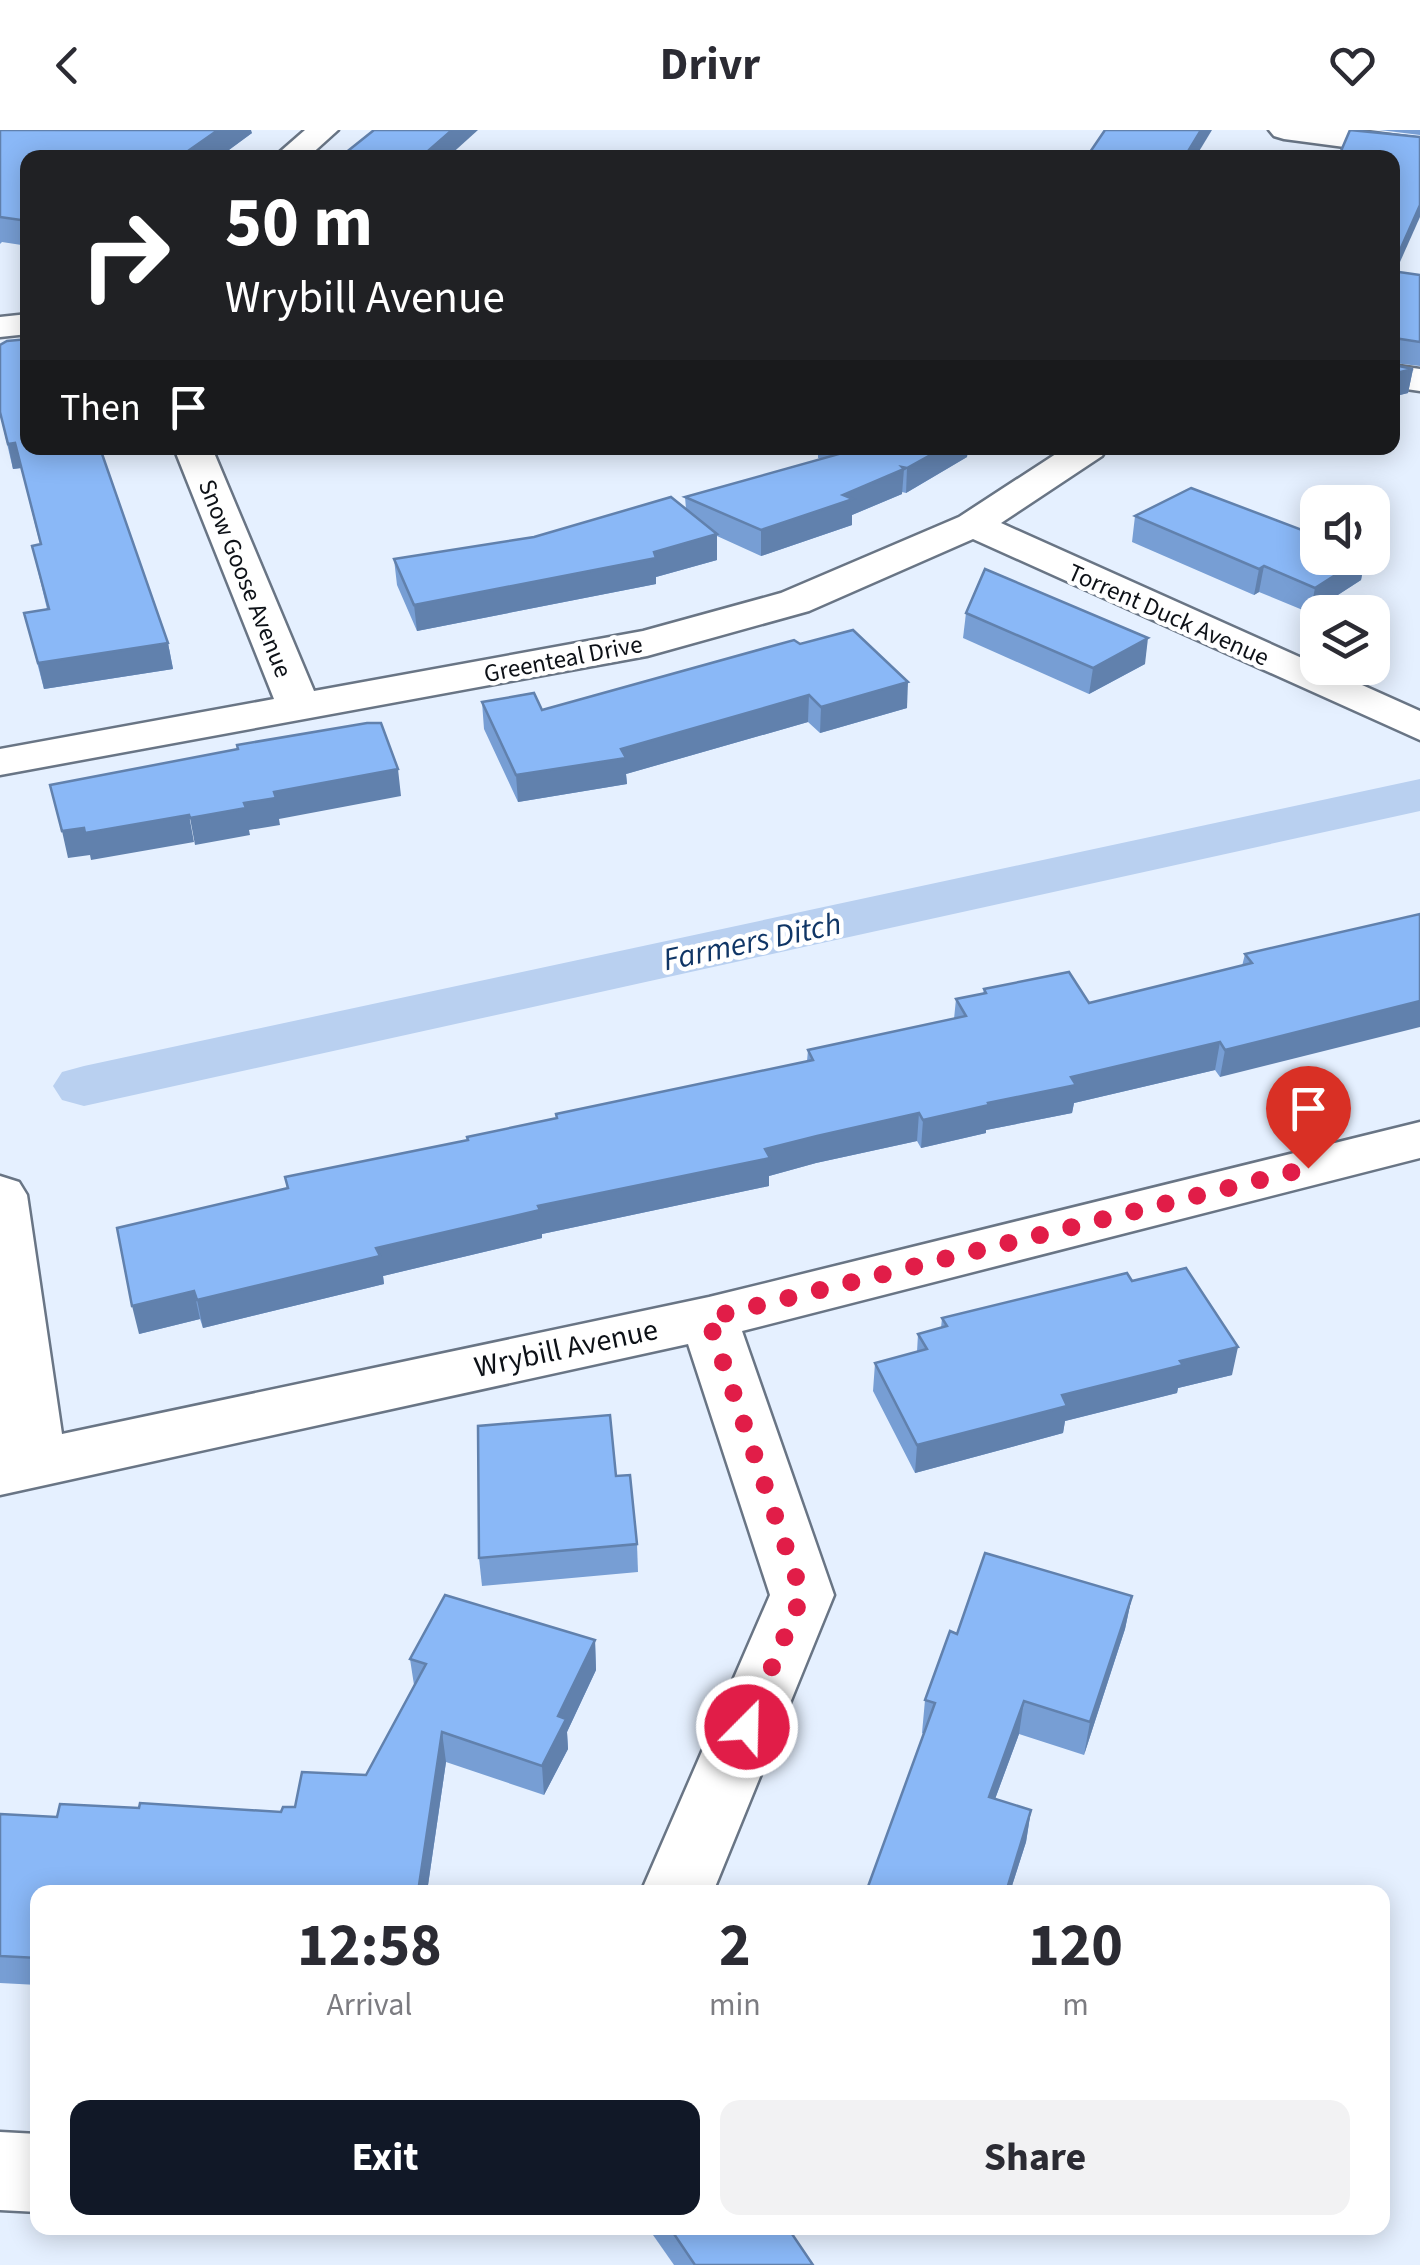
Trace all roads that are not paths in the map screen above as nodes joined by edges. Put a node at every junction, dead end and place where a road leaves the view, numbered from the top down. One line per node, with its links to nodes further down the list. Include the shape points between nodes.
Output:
1 (323, 130): 4 (street)
2 (1286, 130): 3 (street)
3 (1420, 148)
4 (298, 150)
5 (196, 455): 8 (street, Snow Goose Avenue)
6 (1078, 455): 7 (street, Greenteal Drive)
7 (972, 525): 8 (street, Greenteal Drive, via 795,602 648,643); 9 (street, Torrent Duck Avenue)
8 (298, 708): 10 (street, Greenteal Drive)
9 (1420, 728)
10 (0, 762)
11 (1420, 1140): 13 (street, Wrybill Avenue)
12 (0, 1195): 14 (street)
13 (708, 1318): 14 (street, Wrybill Avenue); 15 (street, via 802,1595)
14 (18, 1466)
15 (681, 1885)
16 (0, 2170): 17 (street)
17 (30, 2172)

